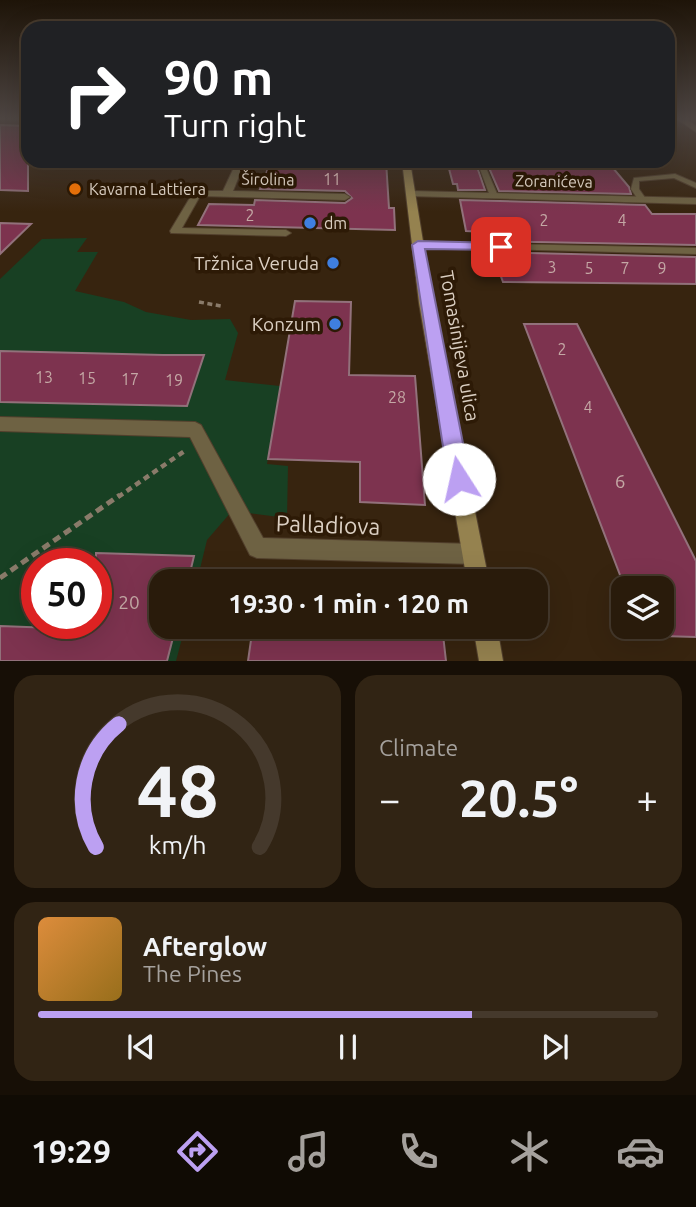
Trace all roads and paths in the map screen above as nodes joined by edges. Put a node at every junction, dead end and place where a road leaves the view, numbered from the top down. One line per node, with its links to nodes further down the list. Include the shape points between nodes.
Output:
1 (238, 168): 5 (street, Širolina)
2 (407, 168): 6 (main road, Tomasinijeva ulica)
3 (483, 168): 7 (lane)
4 (696, 186): 9 (lane, via 675,176 636,179 635,189)
5 (227, 194): 8 (street, Širolina); 11 (street, via 197,193 175,231)
6 (411, 194): 7 (street, Zoranićeva); 12 (main road, Tomasinijeva ulica)
7 (494, 196): 9 (street, Zoranićeva)
8 (345, 197)
9 (642, 199): 10 (street, Zoranićeva)
10 (696, 201)
11 (286, 233)
12 (418, 245): 13 (lane); 18 (main road, Tomasinijeva ulica)
13 (696, 251)
14 (199, 302): 15 (path)
15 (221, 306)
16 (0, 424): 17 (street, via 195,430)
17 (201, 440): 18 (street, Palladiova, via 257,548); 20 (path)
18 (473, 554): 19 (main road, Tomasinijeva ulica)
19 (476, 569)
20 (0, 578)
21 (487, 639): 22 (main road)
22 (491, 661)

